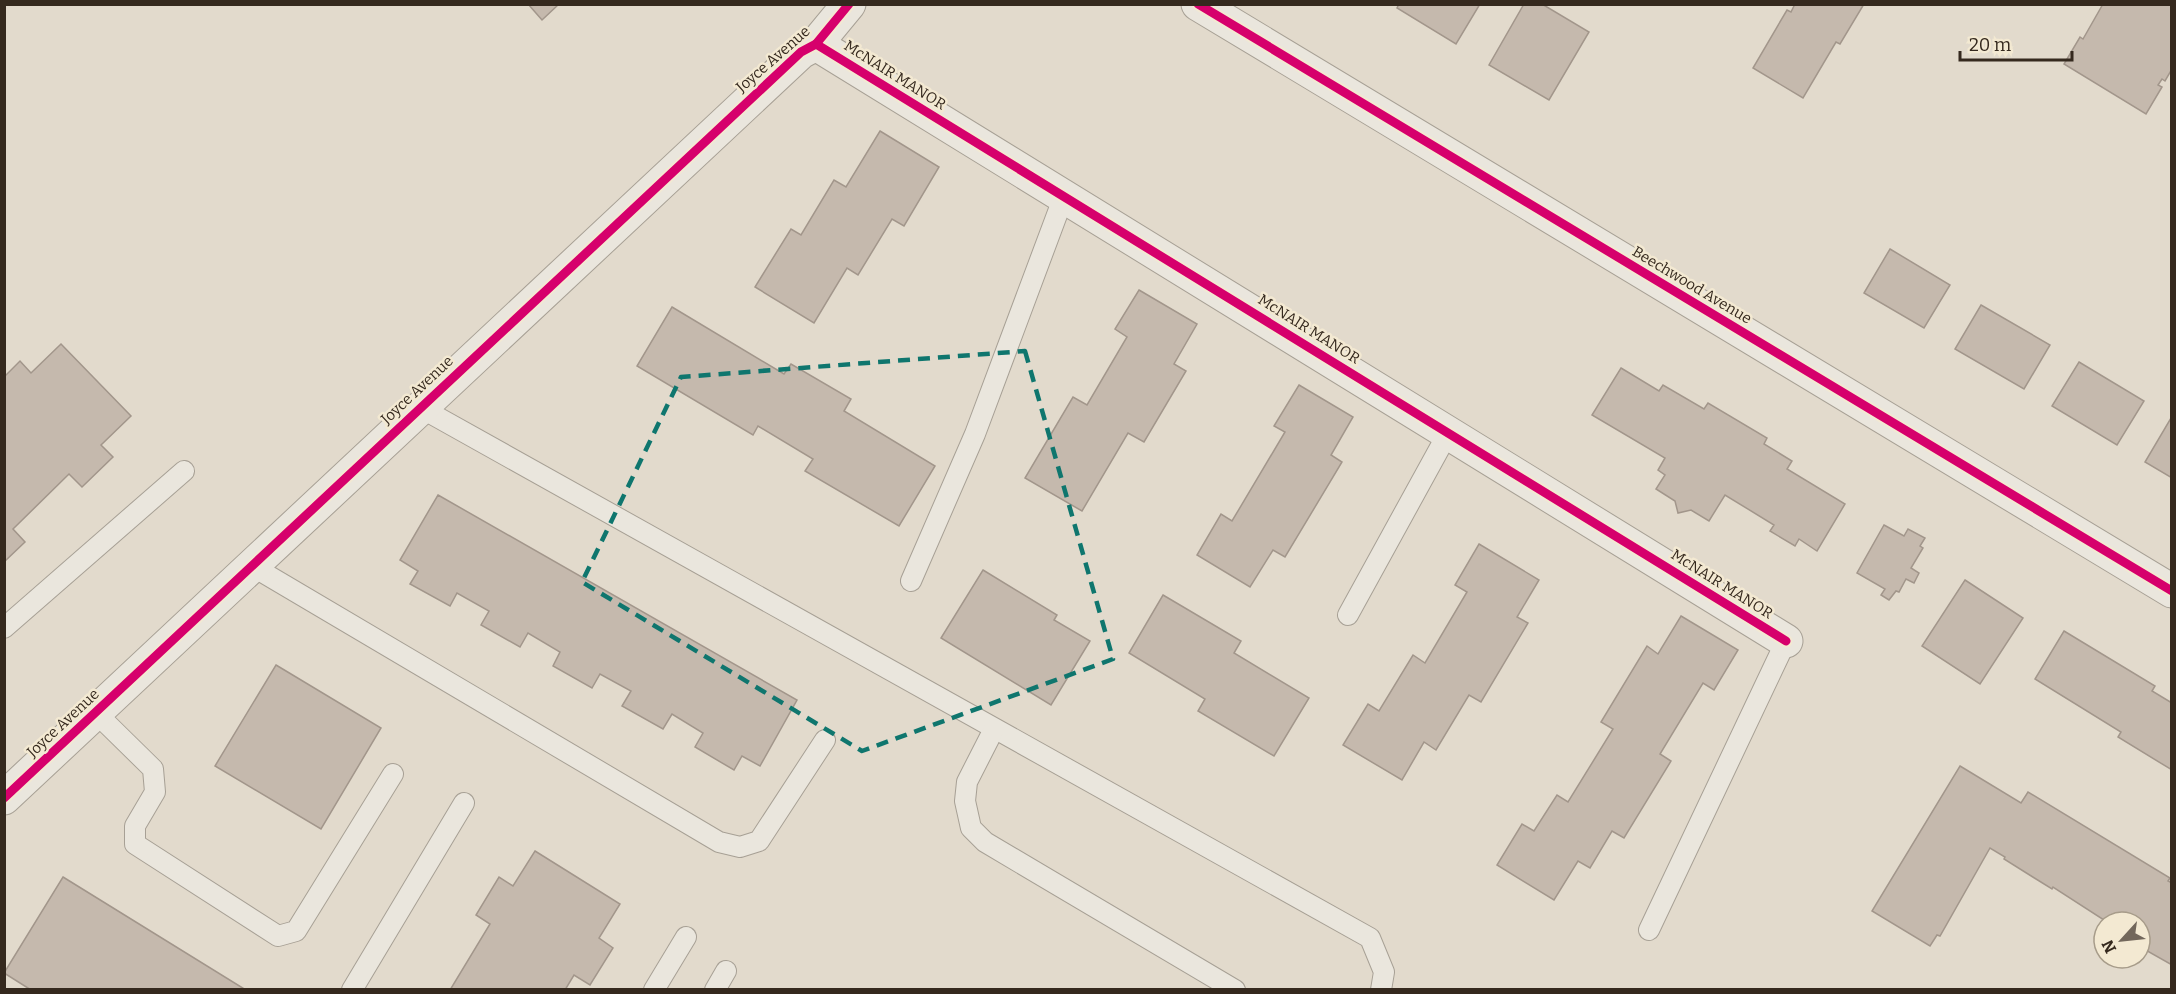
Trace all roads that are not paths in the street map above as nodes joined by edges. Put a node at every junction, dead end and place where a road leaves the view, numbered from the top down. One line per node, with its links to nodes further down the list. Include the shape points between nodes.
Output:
1 (849, 4): 3 (street, Joyce Avenue)
2 (1198, 4): 10 (street, Beechwood Avenue)
3 (816, 44): 4 (street, McNAIR MANOR); 5 (street, Joyce Avenue, via 801,52)
4 (1064, 196): 6 (street, McNAIR MANOR); 9 (lane, via 975,434)
5 (421, 408): 8 (street, Joyce Avenue); 15 (lane)
6 (1449, 433): 11 (lane); 13 (street, McNAIR MANOR)
7 (184, 471): 12 (lane)
8 (252, 566): 14 (street, Joyce Avenue); 16 (lane, via 719,842 740,847 759,841)
9 (911, 581)
10 (2172, 591)
11 (1348, 615)
12 (4, 628)
13 (1786, 641): 20 (lane)
14 (96, 713): 17 (lane, via 153,769 155,792 135,826 135,844 278,936 296,931); 18 (street, Joyce Avenue)
15 (994, 729): 26 (lane, via 967,782 965,801 972,828 985,842); 27 (lane, via 1370,938 1384,972)
16 (825, 740)
17 (393, 774)
18 (4, 798)
19 (464, 803): 23 (lane)
20 (1649, 930)
21 (686, 937): 24 (lane)
22 (726, 971): 25 (lane)
23 (352, 990)
24 (654, 990)
25 (715, 990)
26 (1235, 990)
27 (1382, 990)

